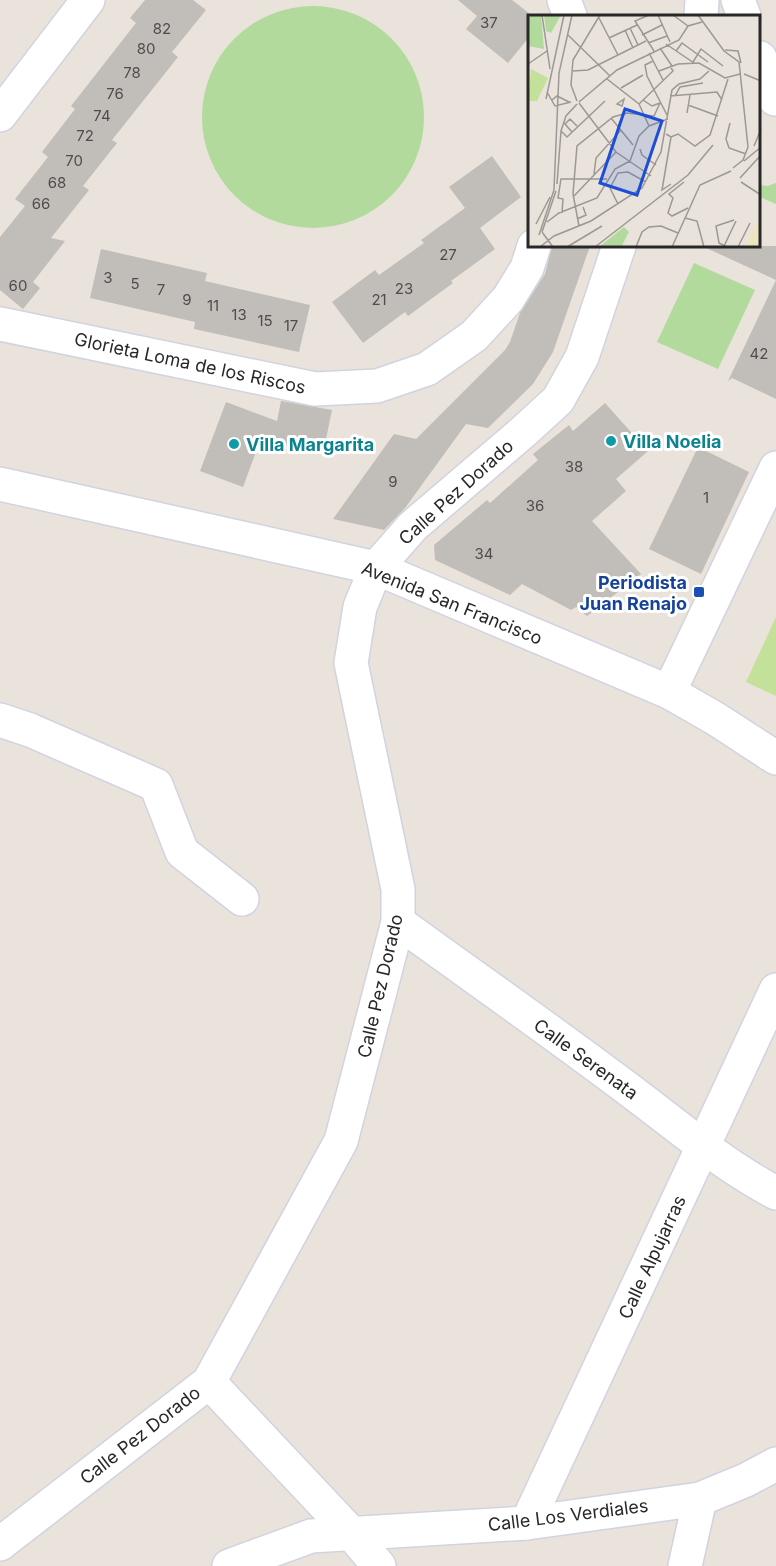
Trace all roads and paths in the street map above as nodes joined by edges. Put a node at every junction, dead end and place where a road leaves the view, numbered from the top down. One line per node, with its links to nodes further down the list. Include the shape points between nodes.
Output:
1 (88, 0): 10 (street)
2 (564, 0): 5 (street)
3 (702, 0): 6 (street)
4 (738, 0): 7 (street)
5 (570, 15)
6 (700, 15)
7 (744, 15)
8 (761, 65): 9 (street)
9 (770, 99)
10 (0, 115)
11 (533, 248): 13 (street, Glorieta Loma de los Riscos, via 508,299 474,336 427,369 377,386 315,389)
12 (619, 248): 16 (street, Calle Pez Dorado, via 582,357 558,400 413,526)
13 (0, 324)
14 (776, 468): 17 (street)
15 (0, 484): 16 (street, Avenida San Francisco)
16 (376, 568): 17 (street, Avenida San Francisco); 21 (street, Calle Pez Dorado, via 360,607 351,663 398,889)
17 (669, 692): 19 (street, Avenida San Francisco)
18 (0, 720): 20 (street, via 156,785 182,852)
19 (776, 758)
20 (242, 899)
21 (398, 922): 23 (street, Calle Serenata); 25 (street, Calle Pez Dorado, via 342,1141)
22 (776, 990): 23 (street, Calle Alpujarras)
23 (704, 1146): 24 (street, Calle Serenata); 28 (street, Calle Alpujarras)
24 (776, 1193)
25 (209, 1382): 29 (street); 30 (street, Calle Pez Dorado)
26 (776, 1464): 27 (street, Calle Los Verdiales)
27 (700, 1498): 28 (street, Calle Los Verdiales); 33 (street)
28 (527, 1523): 29 (street, Calle Los Verdiales)
29 (352, 1534): 31 (street, Calle Los Verdiales, via 311,1536); 32 (street)
30 (0, 1544)
31 (229, 1566)
32 (379, 1566)
33 (685, 1566)

